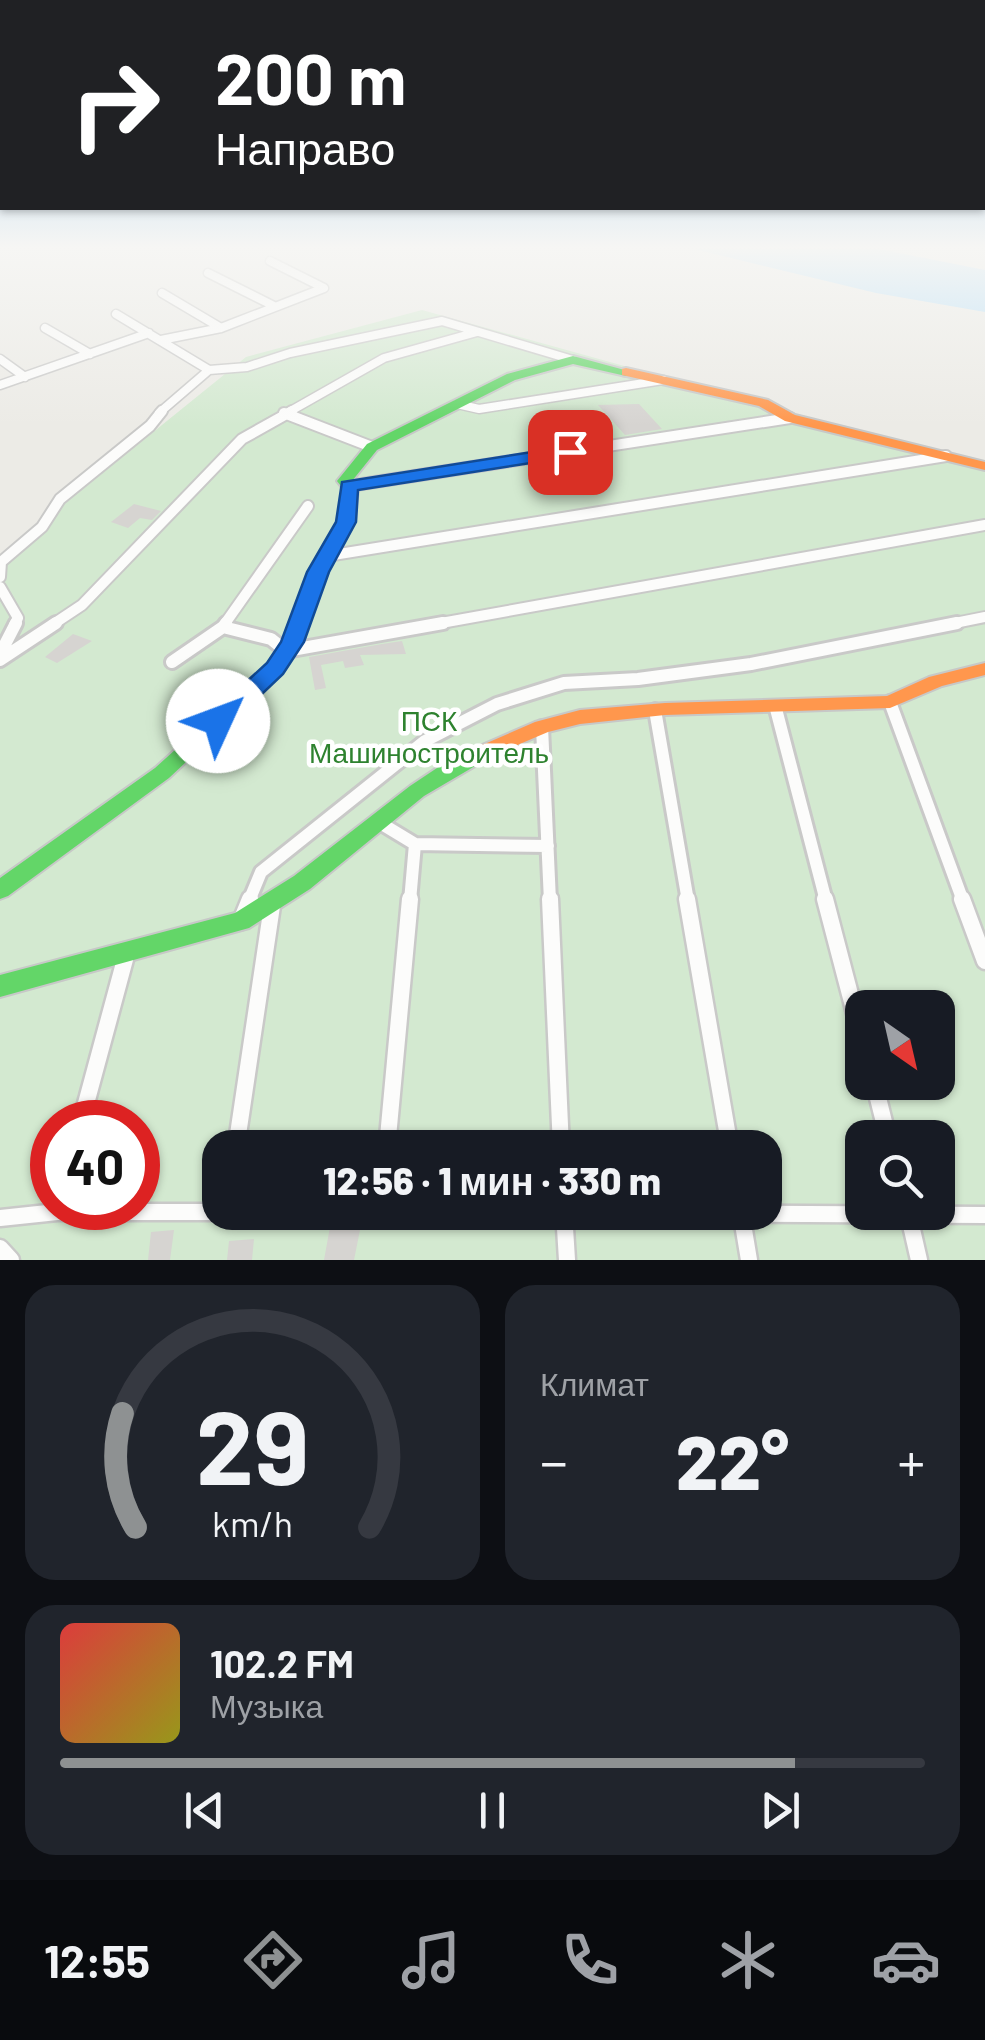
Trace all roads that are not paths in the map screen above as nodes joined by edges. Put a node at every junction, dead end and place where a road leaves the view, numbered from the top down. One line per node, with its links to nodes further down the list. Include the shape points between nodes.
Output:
1 (187, 308): 5 (street)
2 (270, 308): 5 (street)
3 (116, 314): 7 (street)
4 (45, 328): 9 (street)
5 (220, 328): 8 (street)
6 (477, 332): 11 (street); 12 (street, via 442,321); 17 (street, via 384,358)
7 (149, 333): 8 (street); 9 (street)
8 (161, 340): 12 (street)
9 (90, 354): 13 (street)
10 (0, 360): 13 (street)
11 (574, 360): 14 (street); 16 (street, via 511,377)
12 (209, 370): 26 (street, via 60,500 42,527 0,562)
13 (24, 376): 15 (street)
14 (667, 380): 16 (street, via 480,409); 18 (street, via 763,403)
15 (0, 385)
16 (457, 404): 19 (street)
17 (284, 413): 19 (street); 31 (street, via 242,439 82,605)
18 (790, 418): 20 (street); 22 (street)
19 (372, 447): 22 (street, via 344,481)
20 (946, 456): 21 (street); 25 (street)
21 (985, 466)
22 (349, 486): 25 (street, via 346,522)
23 (308, 506): 29 (street)
24 (985, 524): 30 (street)
25 (327, 556): 30 (street)
26 (0, 577)
27 (0, 586): 31 (street, via 18,618)
28 (985, 617): 43 (street, via 751,664 564,684 497,704 425,741 261,872)
29 (223, 627): 30 (street, via 271,638); 32 (street)
30 (286, 652): 41 (street, via 162,773)
31 (0, 657)
32 (172, 662)
33 (985, 669): 34 (street)
34 (890, 702): 35 (street); 45 (street)
35 (776, 709): 36 (street); 47 (street)
36 (655, 710): 37 (street); 52 (street)
37 (542, 727): 38 (street, via 467,760); 40 (street)
38 (377, 820): 39 (street); 42 (street)
39 (415, 844): 40 (street); 50 (street)
40 (548, 846): 51 (street)
41 (0, 890)
42 (272, 906): 43 (street); 49 (street)
43 (241, 921): 44 (street)
44 (127, 952): 46 (street); 48 (street)
45 (985, 961)
46 (0, 986)
47 (849, 990)
48 (87, 1100)
49 (239, 1130)
50 (389, 1130)
51 (560, 1130)
52 (727, 1130)
53 (160, 1211): 54 (street)
54 (202, 1212)
55 (782, 1213): 57 (street)
56 (30, 1214): 60 (street)
57 (845, 1214)
58 (955, 1215): 59 (street)
59 (985, 1215)
60 (0, 1218)
61 (565, 1230): 66 (street)
62 (744, 1230): 67 (street)
63 (912, 1230): 68 (street)
64 (0, 1248): 65 (street)
65 (11, 1260)
66 (566, 1260)
67 (749, 1260)
68 (920, 1260)

